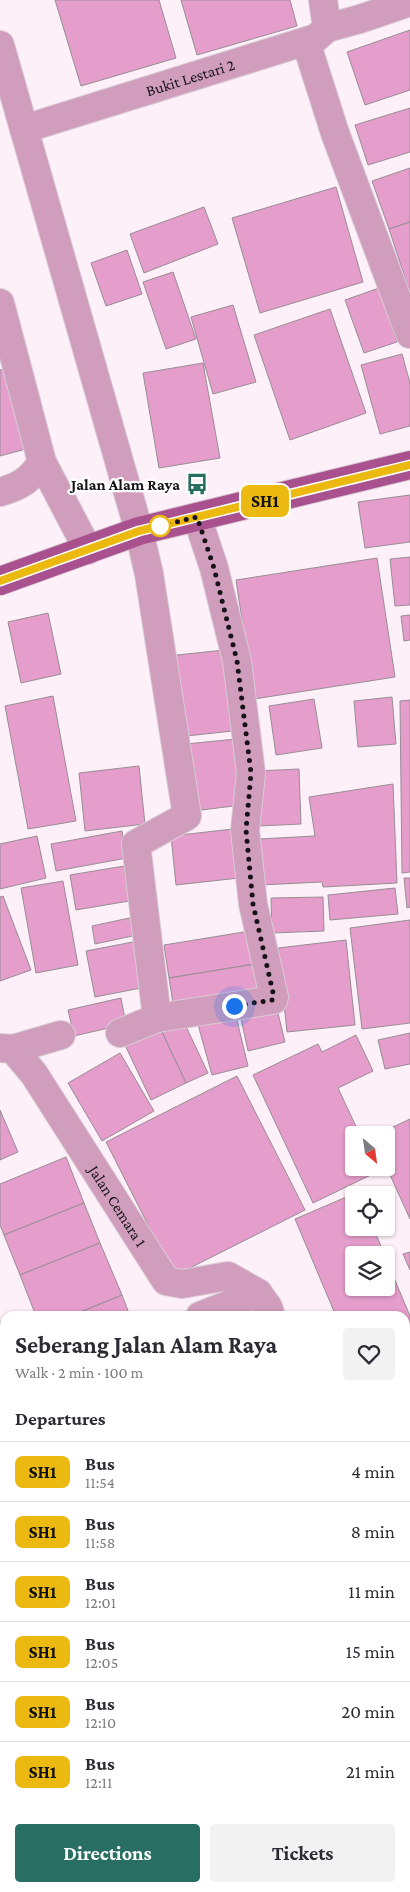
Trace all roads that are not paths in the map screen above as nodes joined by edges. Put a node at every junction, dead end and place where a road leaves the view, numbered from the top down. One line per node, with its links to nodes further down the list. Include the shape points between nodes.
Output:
1 (323, 0): 3 (street)
2 (410, 2): 3 (street, Bukit Lestari 2)
3 (316, 35): 5 (street, Bukit Lestari 2); 7 (street, via 335,133)
4 (0, 45): 5 (street)
5 (24, 130): 12 (street)
6 (0, 303): 8 (street)
7 (410, 334)
8 (42, 462): 10 (street, via 32,477); 13 (street)
9 (410, 465): 11 (main road)
10 (0, 492)
11 (197, 517): 12 (main road); 15 (street, via 214,568 237,661 251,773 246,830 253,904 274,997 272,1000)
12 (139, 531): 13 (main road); 15 (street, via 187,816 136,844)
13 (88, 550): 14 (main road)
14 (0, 581)
15 (157, 1018): 16 (street)
16 (120, 1033)
17 (61, 1035): 18 (street)
18 (7, 1049): 19 (street, Jalan Cemara 1, via 34,1074 166,1280 182,1284 228,1276)
19 (266, 1305): 20 (street)
20 (230, 1311)

